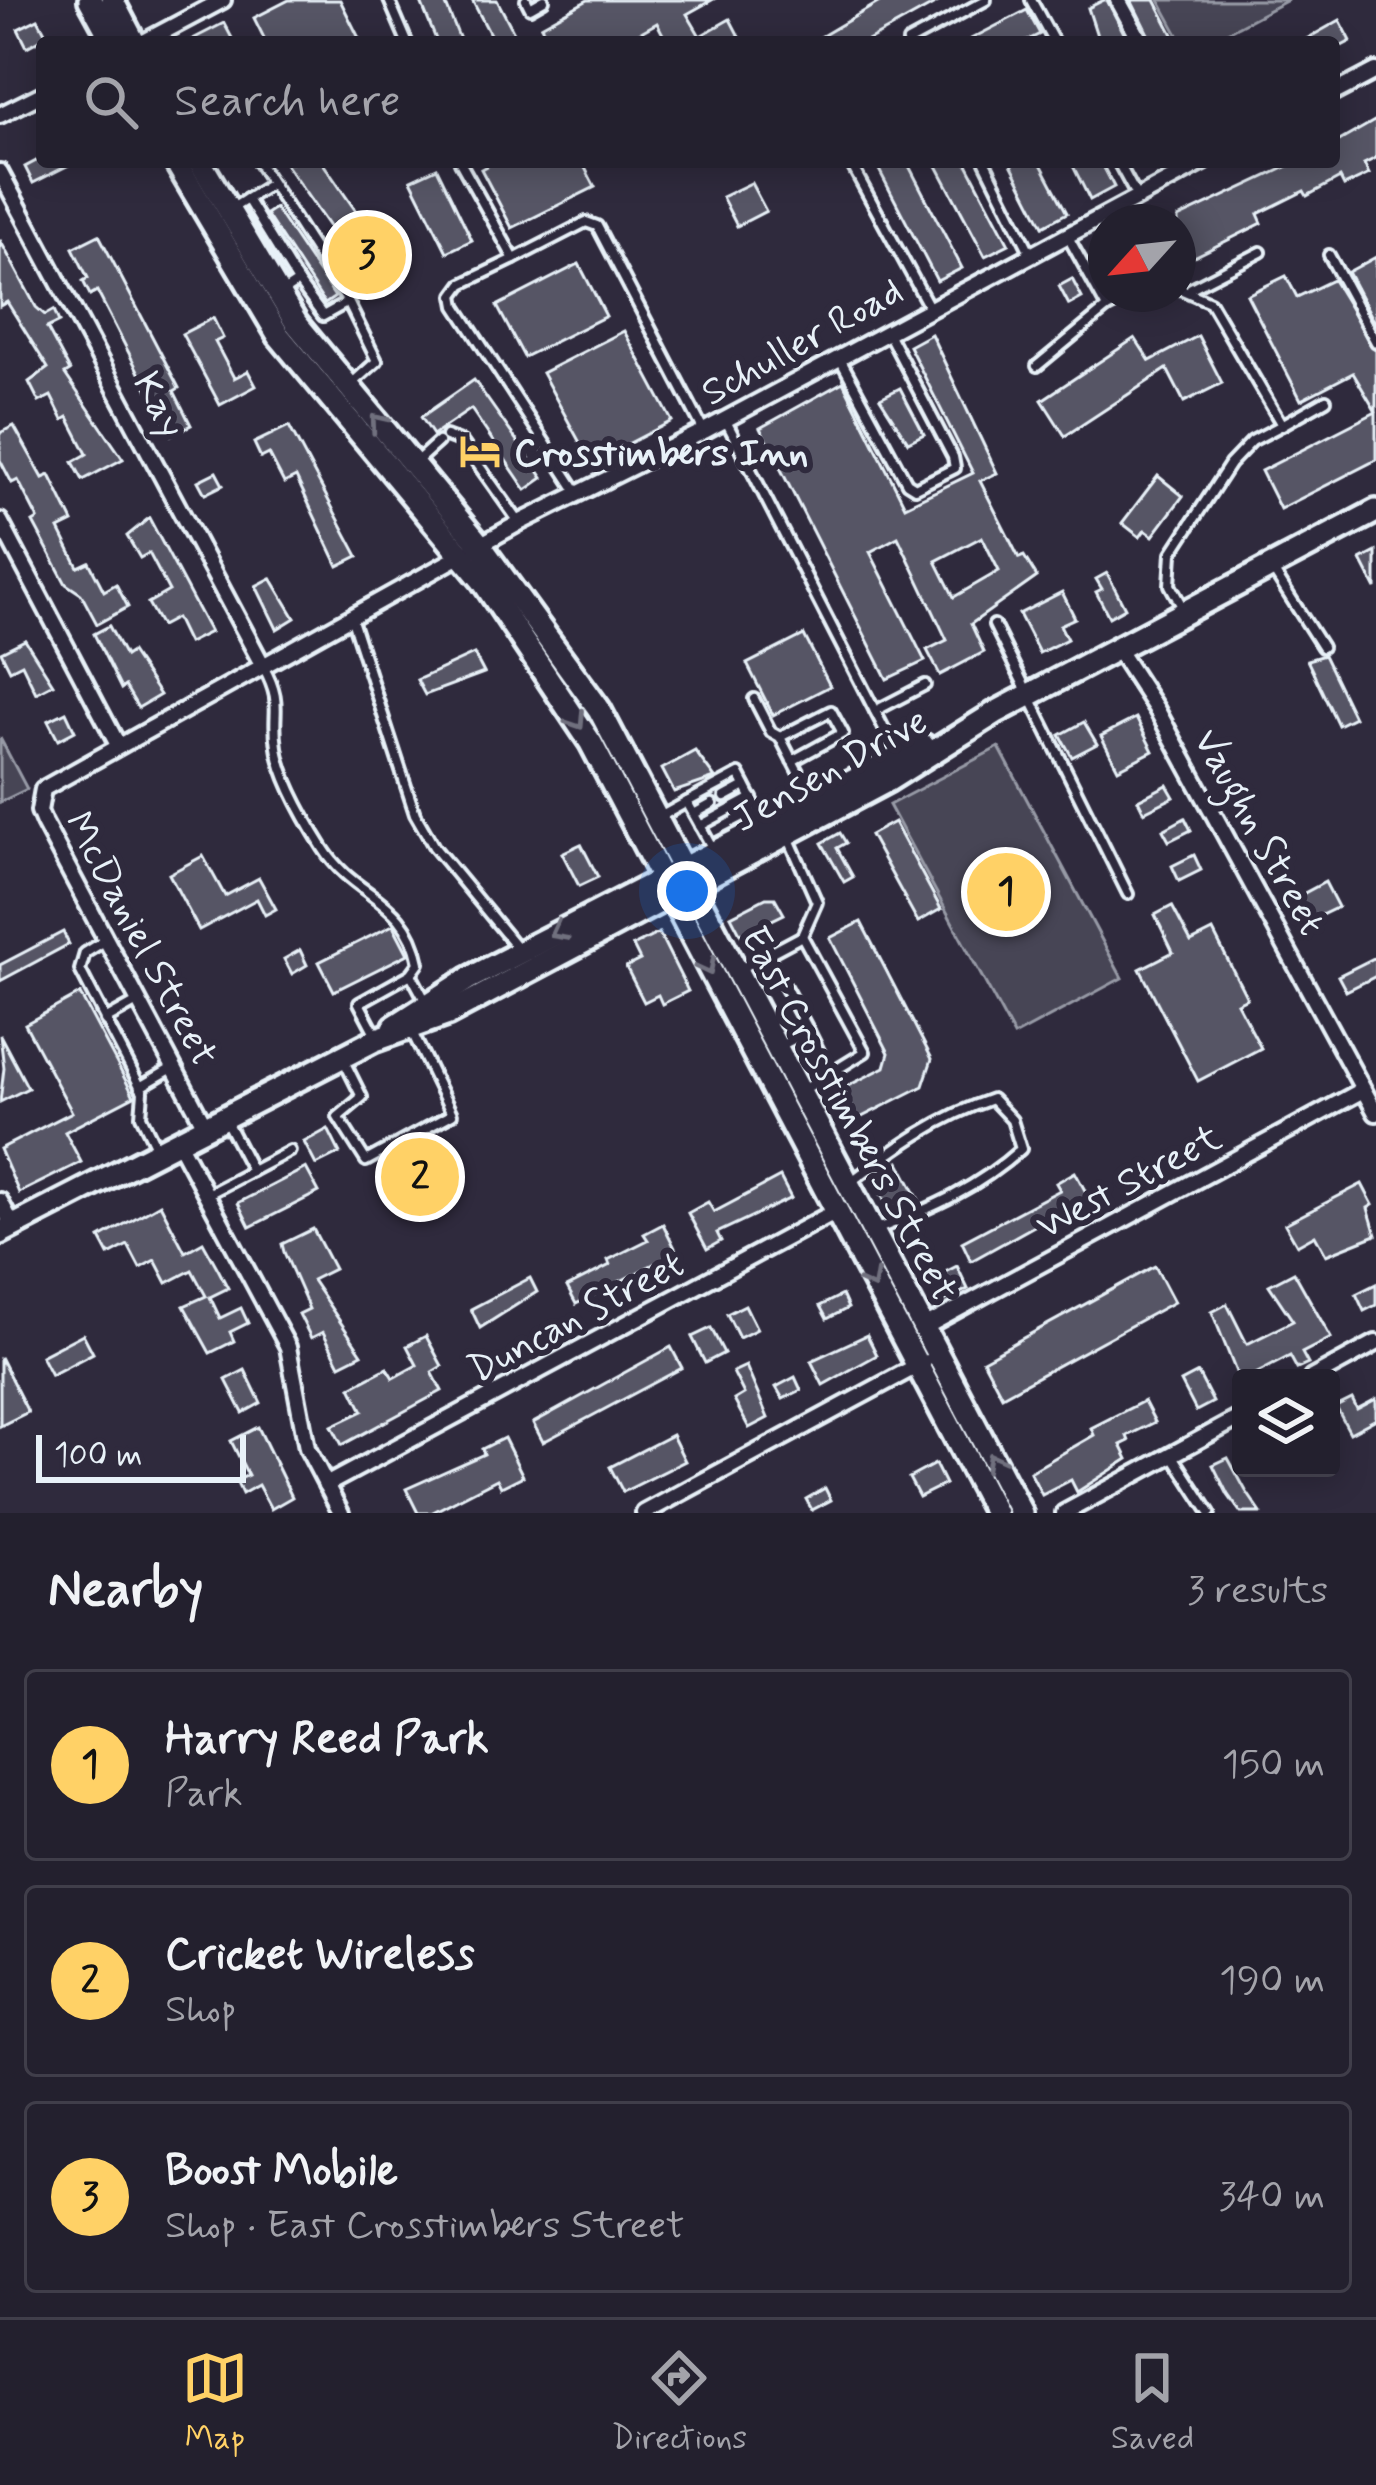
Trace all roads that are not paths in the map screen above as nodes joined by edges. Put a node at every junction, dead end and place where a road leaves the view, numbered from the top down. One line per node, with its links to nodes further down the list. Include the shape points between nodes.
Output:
1 (90, 0): 10 (main road)
2 (112, 0): 11 (main road)
3 (223, 0): 12 (street)
4 (389, 0): 13 (lane)
5 (526, 0): 6 (lane, via 530,8)
6 (544, 0)
7 (986, 0): 14 (lane)
8 (1031, 0): 15 (lane)
9 (1118, 0): 16 (street)
10 (110, 36)
11 (131, 36)
12 (155, 36)
13 (404, 36)
14 (925, 36)
15 (1051, 36)
16 (1138, 36)
17 (1376, 71): 18 (street)
18 (1340, 90)
19 (36, 97): 20 (street)
20 (0, 115)
21 (180, 168): 33 (main road, East Crosstimbers Street)
22 (202, 168): 33 (main road, East Crosstimbers Street)
23 (262, 168): 30 (lane)
24 (463, 168): 38 (lane)
25 (853, 168): 45 (lane)
26 (988, 168): 36 (lane)
27 (1121, 168): 31 (lane)
28 (1193, 168): 31 (street, Schuller Road)
29 (0, 172): 68 (street, Kay)
30 (272, 184): 32 (lane); 44 (lane)
31 (1138, 198): 34 (street, Schuller Road)
32 (247, 199): 33 (lane); 40 (lane)
33 (218, 218): 43 (main road, East Crosstimbers Street); 51 (main road, East Crosstimbers Street, via 279,336)
34 (1067, 236): 36 (street, Schuller Road); 39 (lane)
35 (1261, 253): 41 (lane)
36 (1031, 254): 45 (street, Schuller Road)
37 (1329, 254): 48 (lane)
38 (514, 259): 55 (lane, via 586,222 597,226); 57 (lane, via 462,284 456,306)
39 (1088, 274)
40 (298, 282): 43 (lane); 44 (lane, via 323,316)
41 (1196, 283)
42 (1196, 294): 54 (lane, via 1210,302)
43 (276, 296): 51 (main road, East Crosstimbers Street)
44 (348, 302): 51 (lane, via 377,362)
45 (929, 308): 47 (street, Schuller Road)
46 (1102, 312): 50 (lane)
47 (886, 329): 49 (street, Schuller Road); 49 (lane, via 955,468 915,488 907,483)
48 (1376, 342)
49 (839, 356): 53 (street, Schuller Road)
50 (1037, 366)
51 (341, 394): 56 (main road, East Crosstimbers Street, one-way to 51); 61 (main road, East Crosstimbers Street)
52 (1326, 400): 54 (lane)
53 (725, 419): 55 (street, Schuller Road); 74 (lane)
54 (1282, 425): 63 (lane, via 1230,464 1172,553 1170,585)
55 (704, 431): 57 (street, Schuller Road)
56 (413, 464): 60 (lane, via 442,439 462,442); 61 (main road, East Crosstimbers Street)
57 (579, 496): 60 (street, Schuller Road)
58 (1376, 511): 62 (main road, Jensen Drive)
59 (0, 520): 76 (street)
60 (519, 523): 61 (street, Schuller Road)
61 (471, 550): 64 (street, Schuller Road); 69 (main road, East Crosstimbers Street); 70 (main road, East Crosstimbers Street)
62 (1270, 566): 63 (main road, Jensen Drive); 67 (lane)
63 (1185, 611): 66 (main road, Jensen Drive)
64 (352, 620): 68 (street, Schuller Road); 96 (lane, via 415,814)
65 (994, 625): 72 (lane)
66 (1116, 647): 72 (main road, Jensen Drive); 112 (street, Vaughn Street)
67 (1322, 647)
68 (263, 666): 76 (street, Schuller Road); 99 (lane, via 279,700 279,760 347,881 400,914 415,939 419,963)
69 (573, 667): 70 (main road); 87 (main road, East Crosstimbers Street)
70 (549, 677): 92 (main road, East Crosstimbers Street, one-way to 92)
71 (925, 686): 74 (lane)
72 (1029, 694): 78 (main road, Jensen Drive); 93 (lane)
73 (754, 699): 75 (lane)
74 (875, 711): 78 (lane)
75 (780, 737): 77 (lane); 77 (lane, via 831,711 843,733)
76 (118, 745): 79 (street, Schuller Road)
77 (792, 760): 83 (lane)
78 (902, 763): 83 (main road, Jensen Drive); 90 (main road, Jensen Drive)
79 (51, 781): 95 (street, McDaniel Street, via 39,811)
80 (745, 786): 81 (lane); 82 (lane); 84 (lane, via 739,774)
81 (724, 797)
82 (752, 798): 88 (lane); 89 (lane)
83 (812, 798): 88 (main road, Jensen Drive)
84 (687, 802): 86 (lane); 87 (lane)
85 (712, 804): 86 (lane)
86 (694, 814): 89 (lane)
87 (656, 819): 92 (main road, East Crosstimbers Street)
88 (765, 823): 91 (main road, Jensen Drive)
89 (700, 826): 91 (lane)
90 (786, 835): 92 (main road, Jensen Drive); 94 (lane, via 817,902)
91 (713, 850): 92 (main road, Jensen Drive)
92 (676, 881): 96 (main road, Jensen Drive, one-way to 96); 98 (main road, East Crosstimbers Street); 100 (main road, Jensen Drive); 114 (main road, East Crosstimbers Street, one-way to 114)
93 (1128, 893)
94 (802, 936): 97 (lane); 110 (lane, via 865,1052)
95 (106, 940): 101 (street, McDaniel Street); 103 (lane, via 78,963)
96 (520, 952): 100 (main road, Jensen Drive)
97 (768, 954): 98 (lane); 105 (lane)
98 (736, 972): 107 (main road, East Crosstimbers Street)
99 (411, 974): 102 (lane); 106 (lane, via 359,1003)
100 (473, 989): 102 (main road, Jensen Drive); 104 (main road, Jensen Drive)
101 (139, 1001): 103 (lane); 109 (street, McDaniel Street)
102 (427, 1003): 106 (main road, Jensen Drive)
103 (105, 1020): 111 (lane)
104 (411, 1029): 106 (main road, Jensen Drive); 108 (lane, via 452,1114 366,1161 338,1117 362,1097)
105 (809, 1031): 107 (lane); 110 (lane)
106 (376, 1040): 108 (main road, Jensen Drive)
107 (775, 1048): 113 (main road, East Crosstimbers Street)
108 (342, 1057): 116 (main road, Jensen Drive)
109 (174, 1067): 111 (lane); 116 (street, McDaniel Street)
110 (830, 1071): 113 (lane)
111 (140, 1087): 117 (lane, via 141,1116)
112 (1364, 1090): 115 (street, Vaughn Street); 126 (street, West Street)
113 (798, 1093): 114 (main road); 120 (main road, East Crosstimbers Street)
114 (777, 1103): 123 (main road, East Crosstimbers Street)
115 (1376, 1113)
116 (214, 1121): 117 (main road, Jensen Drive); 119 (lane)
117 (167, 1145): 121 (street); 124 (main road, Jensen Drive)
118 (290, 1151): 119 (lane)
119 (252, 1171): 121 (lane)
120 (850, 1193): 123 (street, Duncan Street); 125 (main road, East Crosstimbers Street); 125 (lane, via 916,1132 960,1110 992,1100 1012,1120 1021,1149 998,1170 950,1202)
121 (208, 1194): 133 (street, via 288,1347 300,1425)
122 (0, 1201): 124 (street)
123 (834, 1212): 129 (main road, East Crosstimbers Street, one-way to 129); 133 (street, Duncan Street)
124 (7, 1230)
125 (871, 1232): 126 (main road, East Crosstimbers Street)
126 (923, 1328): 128 (main road, East Crosstimbers Street)
127 (1376, 1343): 130 (street)
128 (937, 1354): 129 (street); 138 (main road, East Crosstimbers Street, one-way to 128)
129 (916, 1366): 134 (street); 137 (main road, East Crosstimbers Street)
130 (1328, 1369)
131 (1232, 1422): 132 (street)
132 (1172, 1454): 139 (street); 140 (lane)
133 (326, 1485): 135 (street)
134 (670, 1507): 136 (street)
135 (341, 1513)
136 (644, 1513)
137 (995, 1513)
138 (1021, 1513)
139 (1064, 1513)
140 (1210, 1513)

